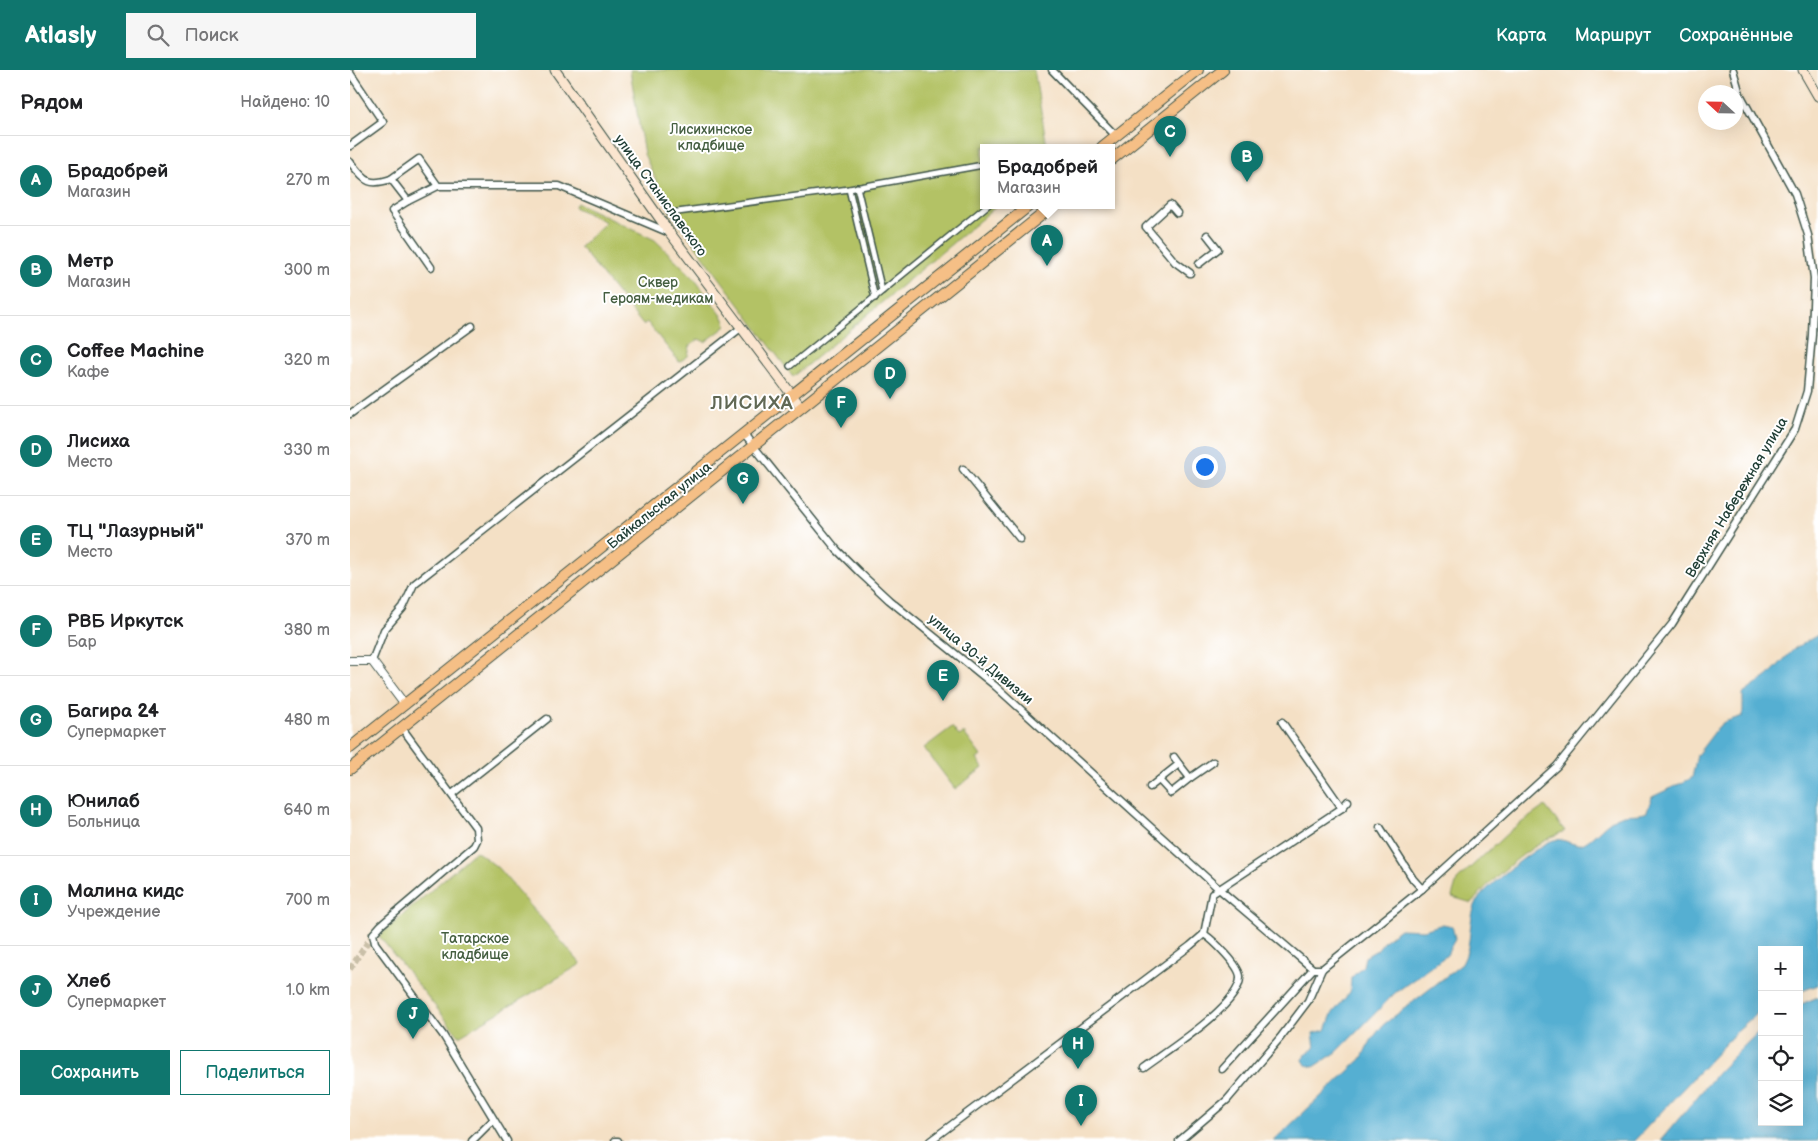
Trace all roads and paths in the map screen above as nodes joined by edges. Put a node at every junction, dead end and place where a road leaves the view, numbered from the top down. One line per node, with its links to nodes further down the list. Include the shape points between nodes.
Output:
1 (555, 70): 25 (main road, улица Станиславского)
2 (1052, 70): 9 (street)
3 (1198, 70): 9 (main road)
4 (1223, 70): 12 (main road)
5 (1733, 70): 61 (street, Верхняя Набережная улица, via 1740,94 1795,194 1808,235 1814,278 1806,391 1789,439 1672,624 1585,733 1542,781)
6 (1803, 70): 8 (main road)
7 (350, 73): 11 (street, via 383,122)
8 (1818, 96)
9 (1116, 136): 10 (main road)
10 (1106, 144)
11 (350, 146)
12 (1115, 157)
13 (350, 162): 15 (street, via 366,181 377,184)
14 (980, 166): 17 (street)
15 (391, 179): 16 (street, via 419,159); 19 (street)
16 (438, 186): 19 (street); 25 (street, via 559,186)
17 (857, 187): 18 (street); 30 (street)
18 (849, 189): 23 (street); 31 (street)
19 (408, 201): 28 (street, via 392,211)
20 (983, 209): 30 (street)
21 (1025, 209): 35 (main road, Байкальская улица)
22 (1049, 209): 36 (main road, Байкальская улица)
23 (670, 213)
24 (1177, 213): 29 (street, via 1170,205 1146,227 1175,262)
25 (670, 233): 33 (main road, улица Станиславского)
26 (1206, 235): 27 (street, via 1218,249)
27 (1199, 264)
28 (431, 267)
29 (1190, 273)
30 (882, 291): 31 (street)
31 (875, 298): 34 (street)
32 (472, 326): 37 (street)
33 (742, 327): 35 (main road, улица Станиславского); 43 (street, via 414,584 403,608 384,630)
34 (790, 366)
35 (791, 394): 36 (main road, улица Станиславского); 38 (main road, Байкальская улица)
36 (801, 407): 39 (main road, Байкальская улица)
37 (350, 414)
38 (743, 433): 39 (street, улица 30-й Дивизии); 44 (main road, Байкальская улица)
39 (754, 446): 47 (main road, Байкальская улица); 60 (street, улица 30-й Дивизии, via 837,550 859,572 994,685)
40 (963, 469): 41 (street)
41 (1020, 539)
42 (350, 661): 43 (street)
43 (372, 661): 44 (street)
44 (405, 705): 48 (main road, Байкальская улица)
45 (547, 719): 56 (street)
46 (1282, 722): 58 (street)
47 (402, 728): 52 (main road, Байкальская улица); 56 (street)
48 (350, 748)
49 (1174, 757): 51 (street)
50 (1213, 762): 53 (street)
51 (1179, 764): 53 (street); 54 (street)
52 (350, 769)
53 (1190, 778): 54 (street, via 1171,793)
54 (1159, 780): 55 (street)
55 (1150, 787)
56 (452, 794): 67 (street, via 476,828 474,846 373,934 375,943 443,1035)
57 (1348, 801): 58 (street)
58 (1342, 808): 60 (street)
59 (1380, 827): 61 (street)
60 (1219, 889): 62 (street, via 1212,894); 63 (street, улица 30-й Дивизии)
61 (1422, 889): 64 (street, Верхняя Набережная улица)
62 (1204, 934): 65 (street, via 1239,971 1239,986 1228,1003); 70 (street)
63 (1313, 969): 64 (street); 66 (street)
64 (1322, 969): 71 (street, via 1308,1002 1241,1084)
65 (1144, 1068)
66 (1222, 1068)
67 (493, 1120): 68 (street); 69 (street)
68 (472, 1141)
69 (507, 1141)
70 (930, 1141)
71 (1179, 1141)

